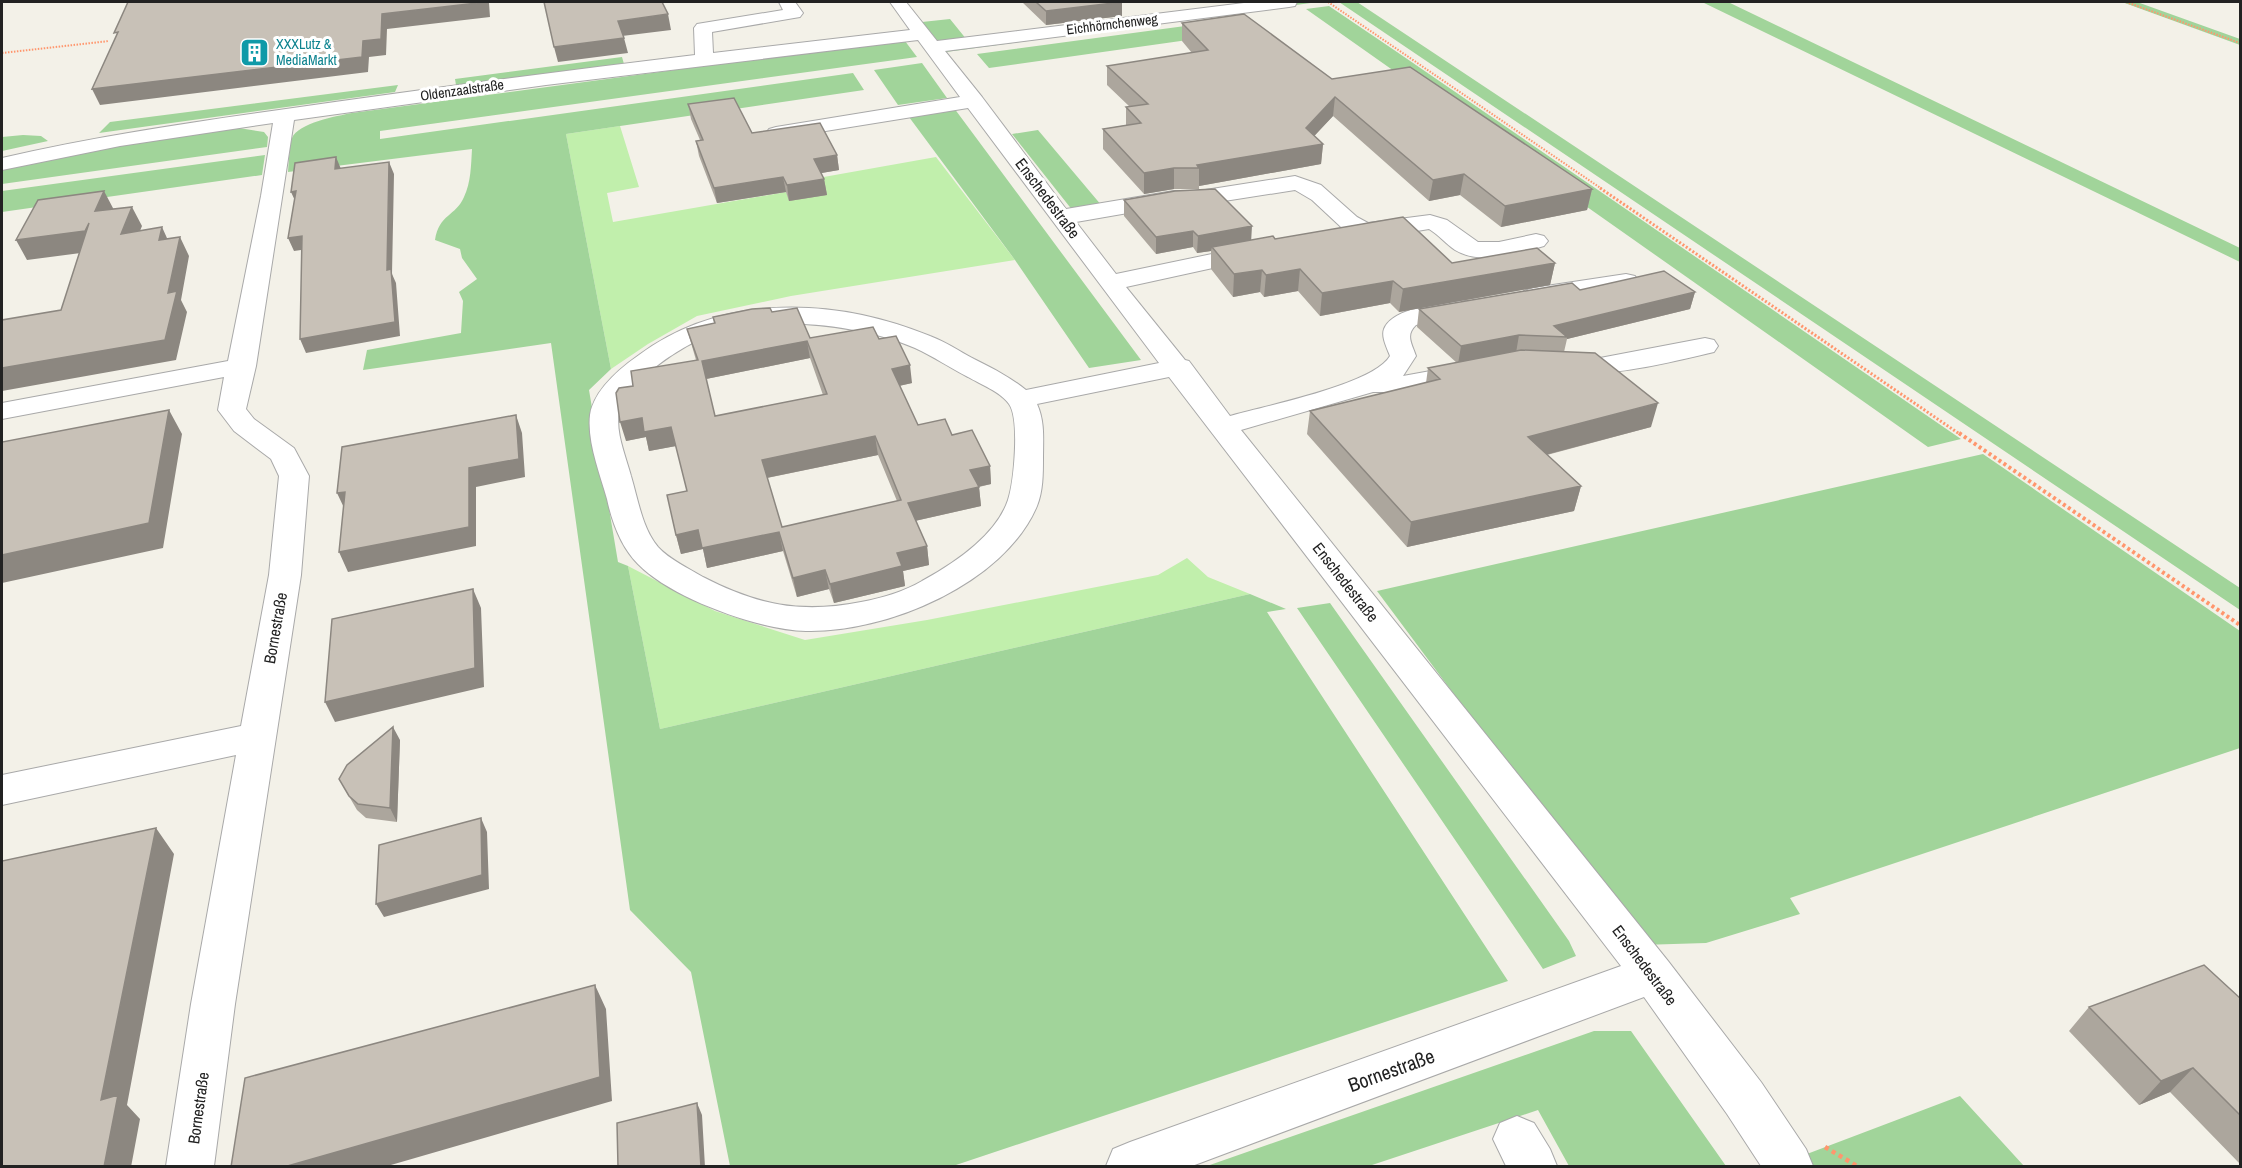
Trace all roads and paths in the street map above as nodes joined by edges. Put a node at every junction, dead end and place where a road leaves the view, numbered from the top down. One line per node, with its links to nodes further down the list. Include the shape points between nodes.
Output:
1 (787, 2): 10 (street, via 794,14 703,28)
2 (898, 2): 6 (street, Enschedestraße)
3 (1289, 2): 6 (street, Eichhörnchenweg)
4 (1328, 2): 31 (path)
5 (2126, 2): 8 (path)
6 (930, 40): 10 (street, Oldenzaalstraße); 11 (street, Enschedestraße)
7 (109, 41): 9 (path)
8 (2241, 43)
9 (2, 53)
10 (704, 60): 12 (street, Oldenzaalstraße)
11 (975, 101): 13 (street); 15 (street, Enschedestraße)
12 (284, 116): 14 (street, Oldenzaalstraße, via 98,144); 24 (street, Bornestraße)
13 (771, 134)
14 (2, 164)
15 (1062, 217): 16 (street, via 1295,183 1309,186 1354,225); 21 (street, Enschedestraße)
16 (1366, 230): 17 (street); 18 (street, via 1433,222 1476,249)
17 (1331, 237)
18 (1536, 241)
19 (1274, 248): 21 (street)
20 (1626, 281): 27 (street, via 1407,319 1397,329 1403,356 1397,367)
21 (1110, 283): 25 (street, Enschedestraße)
22 (1705, 346): 23 (street, via 1600,366)
23 (1537, 362)
24 (242, 366): 29 (street); 32 (street, Bornestraße, via 232,410 244,425 284,454 294,476 285,575)
25 (1179, 367): 28 (street); 30 (street, Enschedestraße)
26 (1495, 367): 27 (street, via 1410,384)
27 (1370, 384): 30 (street)
28 (1021, 399): 28 (street, via 1006,386 918,340 828,318 775,314 704,328 676,341 620,386 607,405 604,420 620,492 645,553 709,594 763,613 804,620 847,616 926,594 999,539 1021,509 1028,480 1029,415)
29 (2, 411)
30 (1224, 426): 34 (street, Enschedestraße)
31 (2241, 624)
32 (256, 737): 33 (street); 35 (street, Bornestraße)
33 (2, 790)
34 (1653, 974): 36 (street, Bornestraße); 37 (street, Enschedestraße)
35 (190, 1167)
36 (1130, 1167)
37 (1789, 1167)

